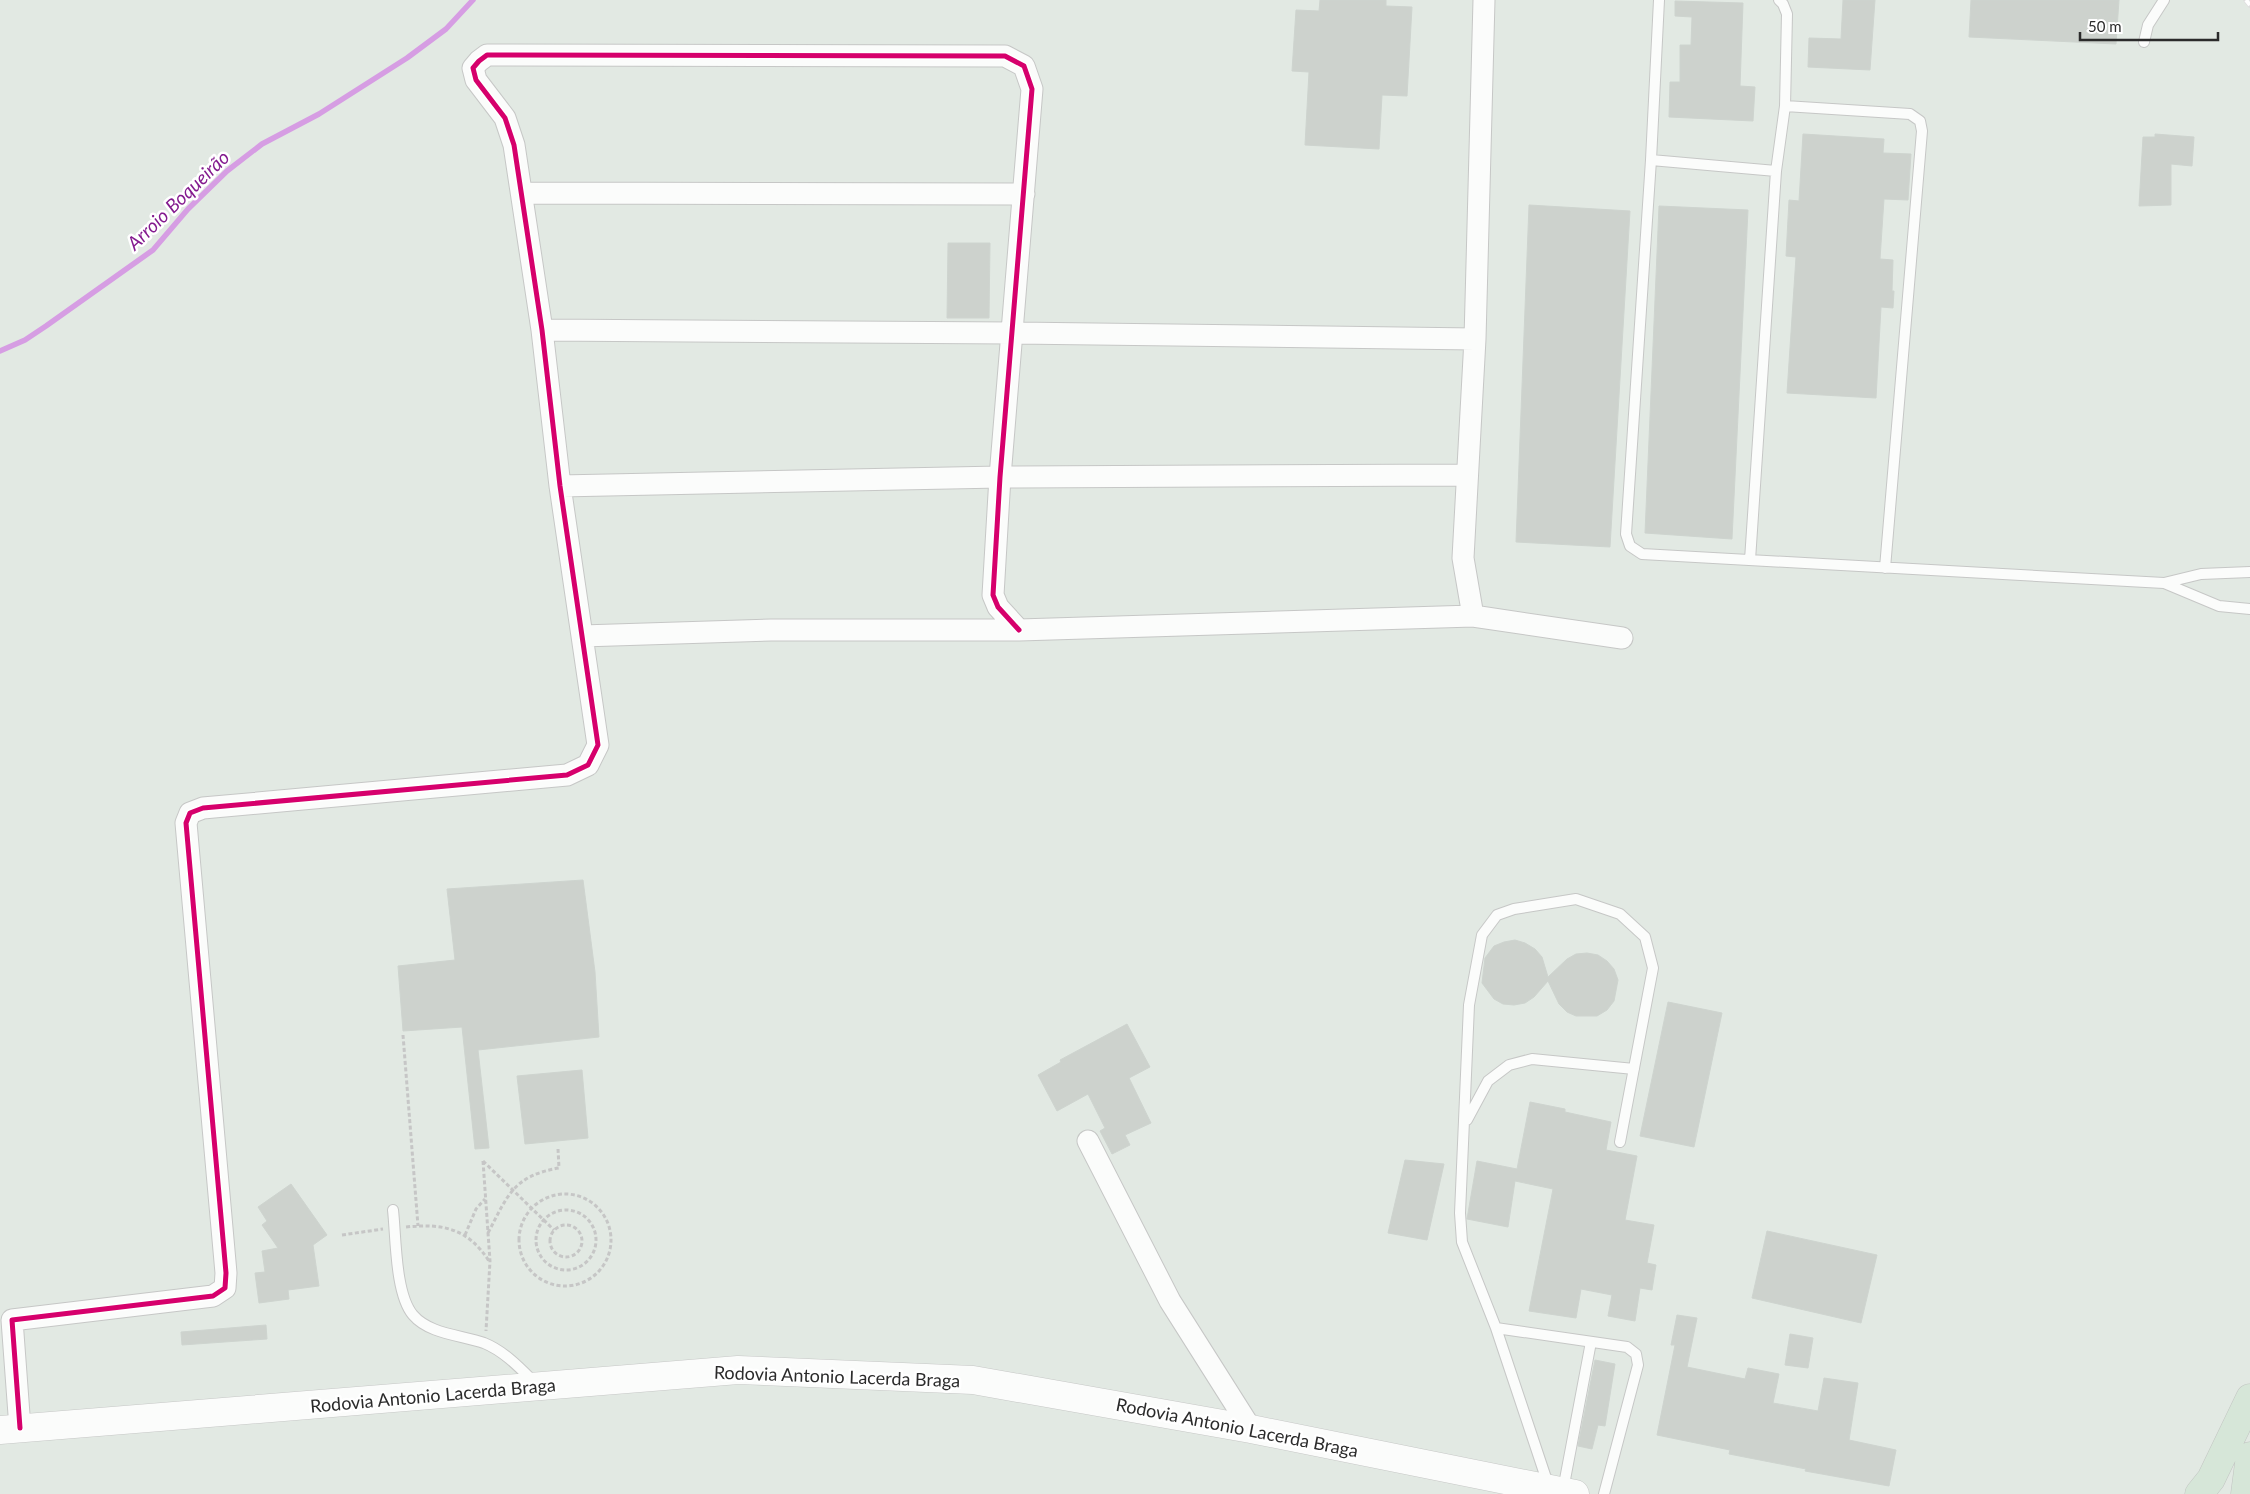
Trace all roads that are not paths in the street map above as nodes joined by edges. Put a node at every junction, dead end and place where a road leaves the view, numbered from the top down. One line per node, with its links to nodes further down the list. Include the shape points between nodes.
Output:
1 (1484, 0): 13 (street)
2 (1659, 0): 7 (lane)
3 (1778, 0): 6 (lane, via 1787,14)
4 (2164, 0): 5 (lane, via 2148,25)
5 (2144, 42)
6 (1785, 106): 8 (lane); 18 (lane, via 1910,114 1920,121 1922,131)
7 (1651, 160): 8 (lane); 17 (lane, via 1626,534 1630,546 1642,554)
8 (1776, 171): 17 (lane)
9 (522, 193): 10 (street); 10 (street, via 514,145 505,118 476,80 473,68 487,56 1005,56 1024,66 1032,89); 11 (street)
10 (1024, 194): 12 (street)
11 (542, 330): 12 (street); 16 (street)
12 (1013, 333): 13 (street); 15 (street)
13 (1475, 339): 14 (street)
14 (1467, 475): 15 (street); 22 (street, via 1463,558)
15 (1000, 477): 16 (street); 23 (street, via 993,595 998,607)
16 (560, 486): 24 (street)
17 (1750, 560): 18 (lane)
18 (1885, 568): 20 (lane)
19 (2250, 572): 20 (lane, via 2201,574)
20 (2164, 583): 21 (lane, via 2219,606)
21 (2250, 609)
22 (1474, 616): 23 (street); 25 (street)
23 (1019, 630): 24 (street, via 771,630)
24 (582, 636): 35 (street, via 598,745 588,765 567,775 204,808 190,813 186,823 225,1288 213,1296 12,1320)
25 (1622, 638)
26 (1634, 1069): 27 (lane, via 1532,1059 1509,1065 1488,1081); 27 (lane, via 1653,968 1645,937 1620,914 1576,899 1514,909 1497,916 1482,935 1470,1005); 29 (lane)
27 (1466, 1122): 31 (lane, via 1460,1213 1462,1242)
28 (1088, 1141): 36 (street, via 1170,1301)
29 (1620, 1142)
30 (394, 1210): 33 (lane, via 402,1287 412,1314 427,1326 486,1344 513,1361)
31 (1496, 1328): 32 (lane); 38 (lane)
32 (1591, 1342): 38 (lane); 39 (lane, via 1627,1347 1636,1354 1638,1365)
33 (539, 1388): 35 (main road, Rodovia Antonio Lacerda Braga); 36 (main road, Rodovia Antonio Lacerda Braga, via 738,1370 973,1380)
34 (2250, 1398): 40 (highway, via 2211,1479)
35 (10, 1429)
36 (1251, 1429): 38 (main road, Rodovia Antonio Lacerda Braga)
37 (2250, 1456): 41 (highway)
38 (1563, 1492)
39 (1604, 1494)
40 (2199, 1494)
41 (2245, 1494)

